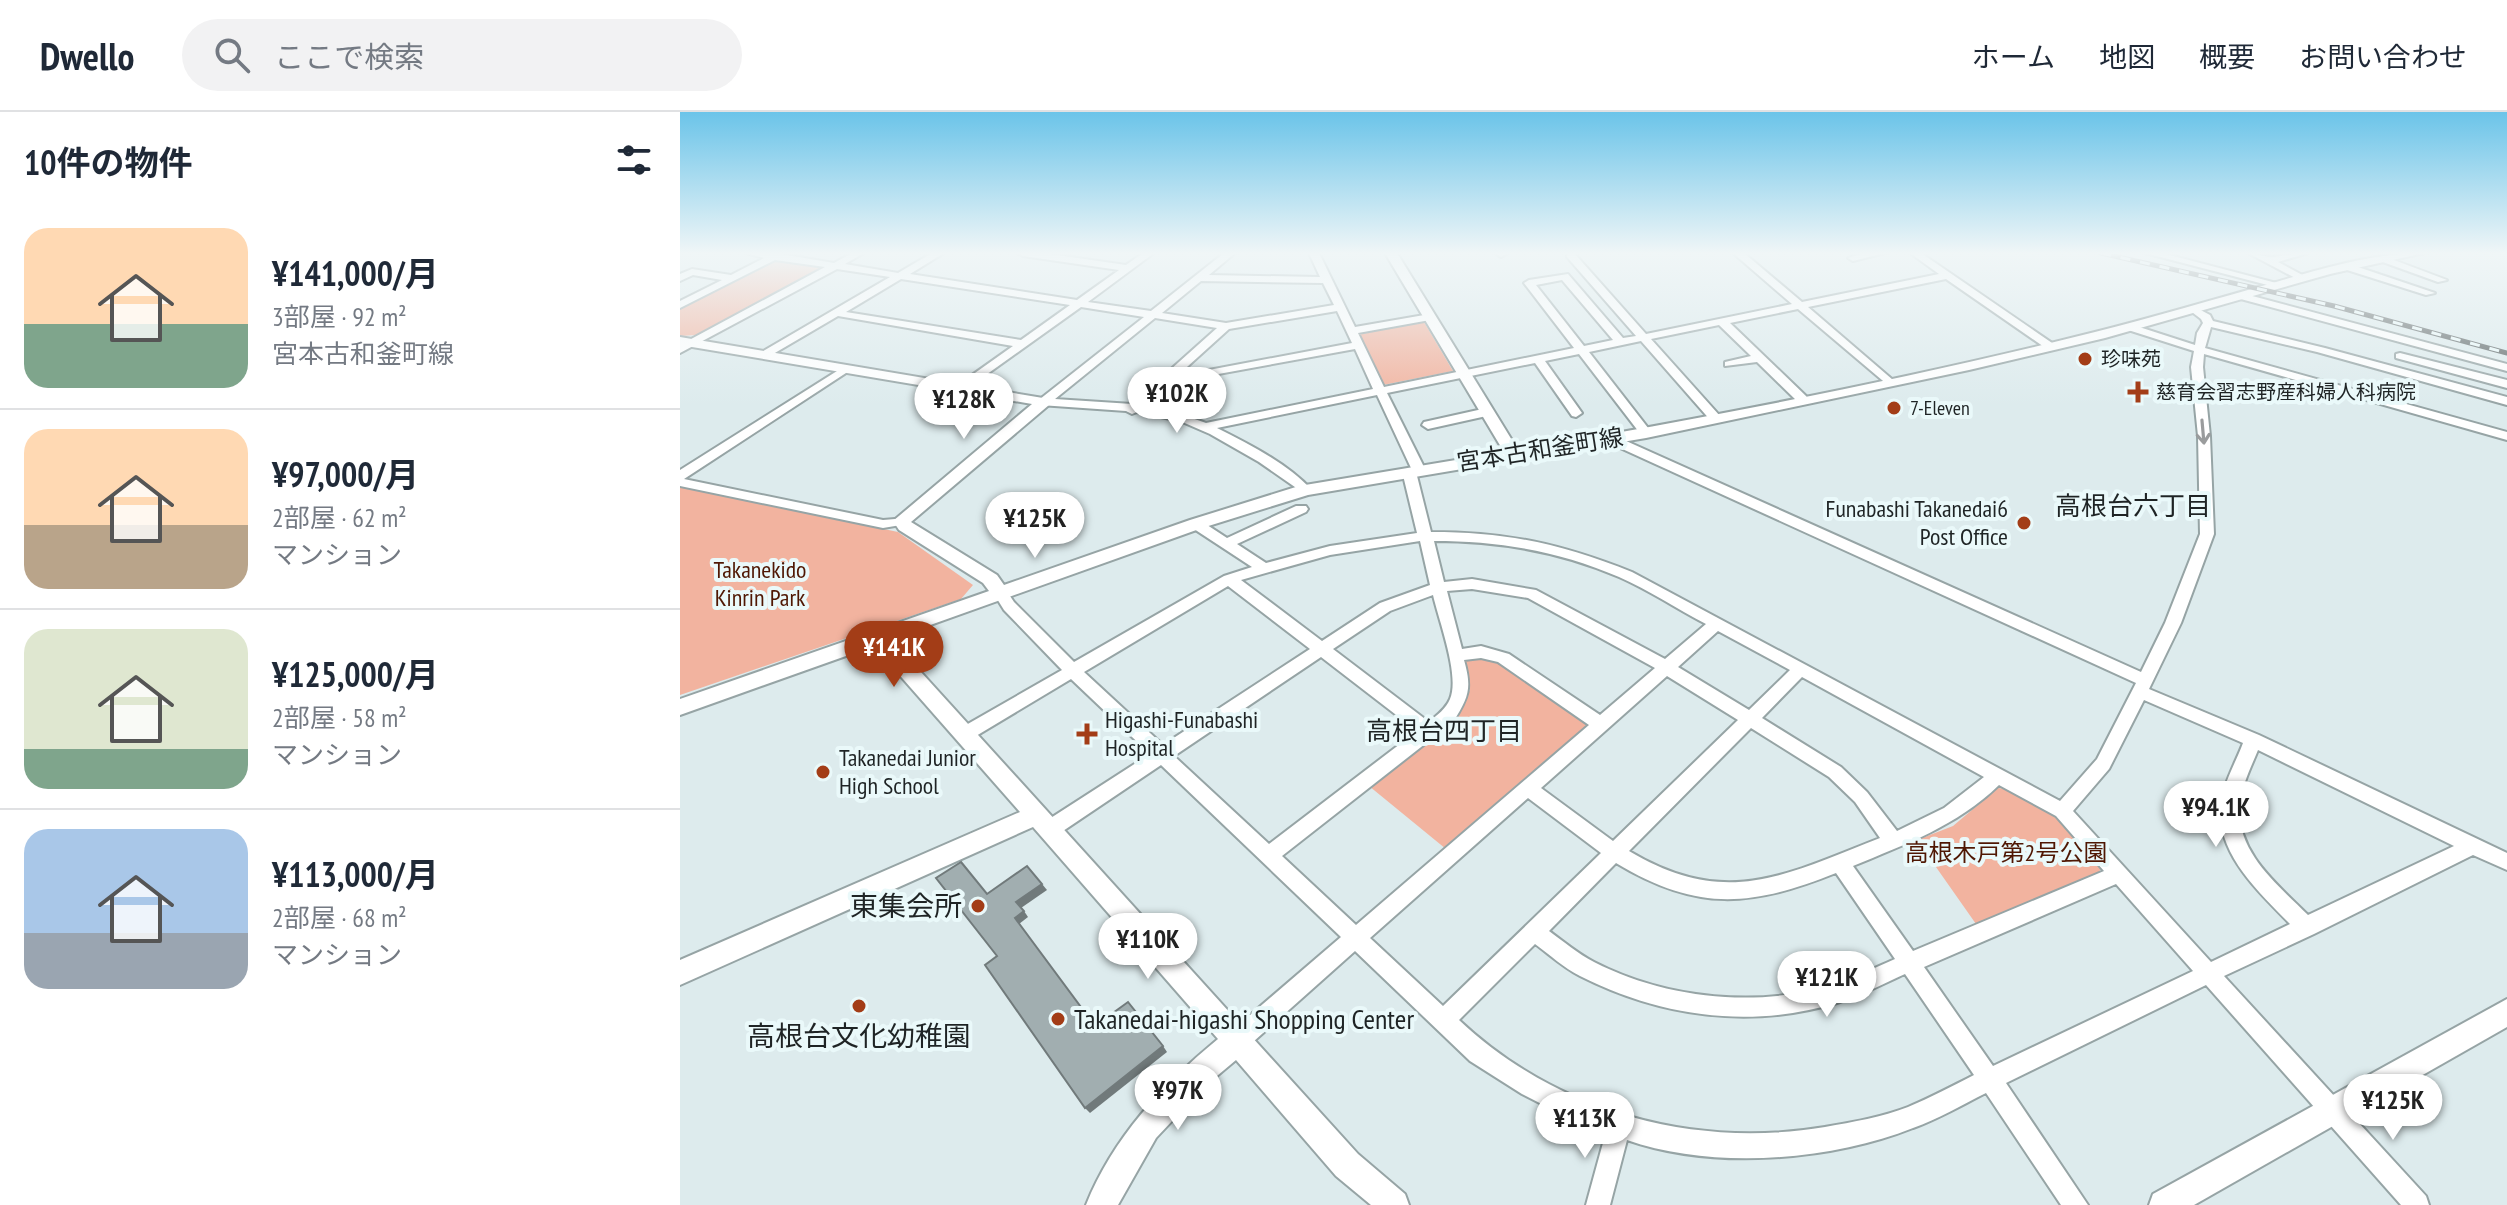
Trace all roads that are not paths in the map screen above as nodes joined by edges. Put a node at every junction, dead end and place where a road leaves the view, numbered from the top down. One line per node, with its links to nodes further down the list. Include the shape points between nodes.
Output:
1 (762, 304): 28 (street)
2 (851, 304): 17 (street)
3 (1079, 304): 18 (street); 27 (street)
4 (1165, 304): 18 (street)
5 (1339, 304): 15 (street)
6 (1422, 304): 19 (street)
7 (1545, 304): 32 (street)
8 (1588, 304): 26 (street)
9 (1614, 304): 25 (street)
10 (1805, 304): 14 (street)
11 (1988, 304): 30 (street)
12 (2211, 304): 16 (street, 宮本古和釜町線)
13 (2271, 304): 38 (street)
14 (1800, 305): 20 (street); 42 (street)
15 (1340, 307): 22 (street); 24 (street)
16 (2193, 309): 21 (street); 23 (street, 宮本古和釜町線)
17 (836, 313): 27 (street); 33 (street)
18 (1151, 315): 22 (street); 48 (street)
19 (1430, 317): 24 (street); 40 (street)
20 (1722, 322): 25 (street); 36 (street)
21 (2208, 323): 31 (street); 47 (street)
22 (1226, 326): 41 (street)
23 (2129, 327): 30 (street, 宮本古和釜町線); 31 (street)
24 (1352, 331): 29 (street)
25 (1644, 337): 26 (street); 52 (street)
26 (1620, 342): 32 (street)
27 (1022, 344): 44 (street)
28 (684, 345): 33 (street)
29 (1358, 345): 41 (street); 45 (street)
30 (2051, 347): 42 (street, 宮本古和釜町線)
31 (2199, 348): 56 (street); 78 (street, one-way to 78, via 2207,534)
32 (1581, 350): 35 (street); 55 (street)
33 (764, 355): 39 (street)
34 (2400, 356): 43 (street)
35 (1537, 358): 40 (street); 51 (street)
36 (1759, 358): 37 (street); 46 (street)
37 (1729, 364)
38 (2507, 368)
39 (845, 369): 44 (street); 60 (street)
40 (1464, 373): 45 (street); 50 (street)
41 (1166, 380): 49 (street)
42 (1889, 382): 46 (street, 宮本古和釜町線)
43 (2507, 384)
44 (962, 388): 48 (street)
45 (1379, 390): 54 (street); 59 (street)
46 (1802, 399): 52 (street, 宮本古和釜町線)
47 (2507, 401)
48 (1044, 402): 49 (street); 63 (street)
49 (1132, 410): 54 (street, via 1185,418)
50 (1487, 412): 53 (street); 58 (street)
51 (1576, 413)
52 (1716, 419): 55 (street, 宮本古和釜町線)
53 (1428, 425)
54 (1202, 427): 61 (street)
55 (1646, 433): 57 (street, 宮本古和釜町線)
56 (2507, 436)
57 (1611, 439): 58 (street, 宮本古和釜町線); 78 (street, via 2138,677)
58 (1513, 454): 59 (street, 宮本古和釜町線)
59 (1414, 470): 61 (street, 宮本古和釜町線); 65 (street)
60 (680, 479): 63 (street, via 883,524)
61 (1305, 490): 64 (street, 宮本古和釜町線)
62 (1301, 509): 66 (street)
63 (902, 521): 70 (street, via 990,579)
64 (1196, 524): 66 (street); 70 (street, 宮本古和釜町線)
65 (1426, 534): 67 (street, via 1368,541); 69 (street); 71 (street, via 1470,534 1554,547 1627,575)
66 (1225, 544): 67 (street)
67 (1264, 568): 68 (street)
68 (1229, 579): 73 (street); 77 (street)
69 (1440, 587): 73 (street, via 1385,607); 74 (street); 75 (street, via 1472,584 1531,594)
70 (1001, 594): 72 (street, 宮本古和釜町線); 77 (street)
71 (1716, 624): 75 (street); 76 (street)
72 (878, 637): 79 (street, 宮本古和釜町線); 83 (street)
73 (1322, 649): 82 (street); 85 (street)
74 (1455, 655): 81 (street, via 1481,652 1503,658); 82 (street, via 1462,682 1458,701)
75 (1666, 667): 80 (street); 81 (street)
76 (1801, 669): 80 (street); 86 (street)
77 (1073, 671): 83 (street); 85 (street)
78 (2142, 688): 84 (street); 88 (street, via 2103,764)
79 (680, 707)
80 (1751, 719): 90 (street, via 1835,772); 92 (street)
81 (1601, 724): 87 (street)
82 (1429, 731): 93 (street)
83 (965, 734): 89 (street)
84 (2253, 740): 91 (street); 97 (street, via 2230,805 2232,830 2247,861)
85 (1161, 754): 89 (street); 93 (street)
86 (1998, 775): 88 (street); 90 (street, via 1946,819)
87 (1528, 788): 92 (street); 99 (street)
88 (2062, 811): 96 (street)
89 (1044, 822): 101 (street); 105 (street)
90 (1893, 841): 94 (street)
91 (2474, 845): 95 (street); 97 (street)
92 (1613, 853): 94 (street, via 1677,886 1716,892 1772,887); 98 (street)
93 (1269, 855): 99 (street)
94 (1840, 862): 100 (street)
95 (2507, 862)
96 (2119, 874): 100 (street); 102 (street)
97 (2307, 928): 102 (street)
98 (1534, 932): 100 (street, via 1585,968 1638,991 1712,1007 1812,1000); 104 (street)
99 (1355, 938): 104 (street); 105 (street)
100 (1910, 962): 106 (street)
101 (680, 973)
102 (2210, 974): 106 (street); 107 (street)
103 (2507, 1012): 107 (street)
104 (1443, 1021): 108 (street, via 1510,1075)
105 (1236, 1042): 109 (street, via 1146,1128); 110 (street, via 1347,1165)
106 (1990, 1080): 108 (street, via 1910,1118 1857,1136 1807,1144 1771,1148 1687,1143); 112 (street)
107 (2333, 1110): 113 (street); 114 (street)
108 (1619, 1128): 111 (street)
109 (1101, 1205)
110 (1394, 1205)
111 (1598, 1205)
112 (2076, 1205)
113 (2164, 1205)
114 (2417, 1205)

